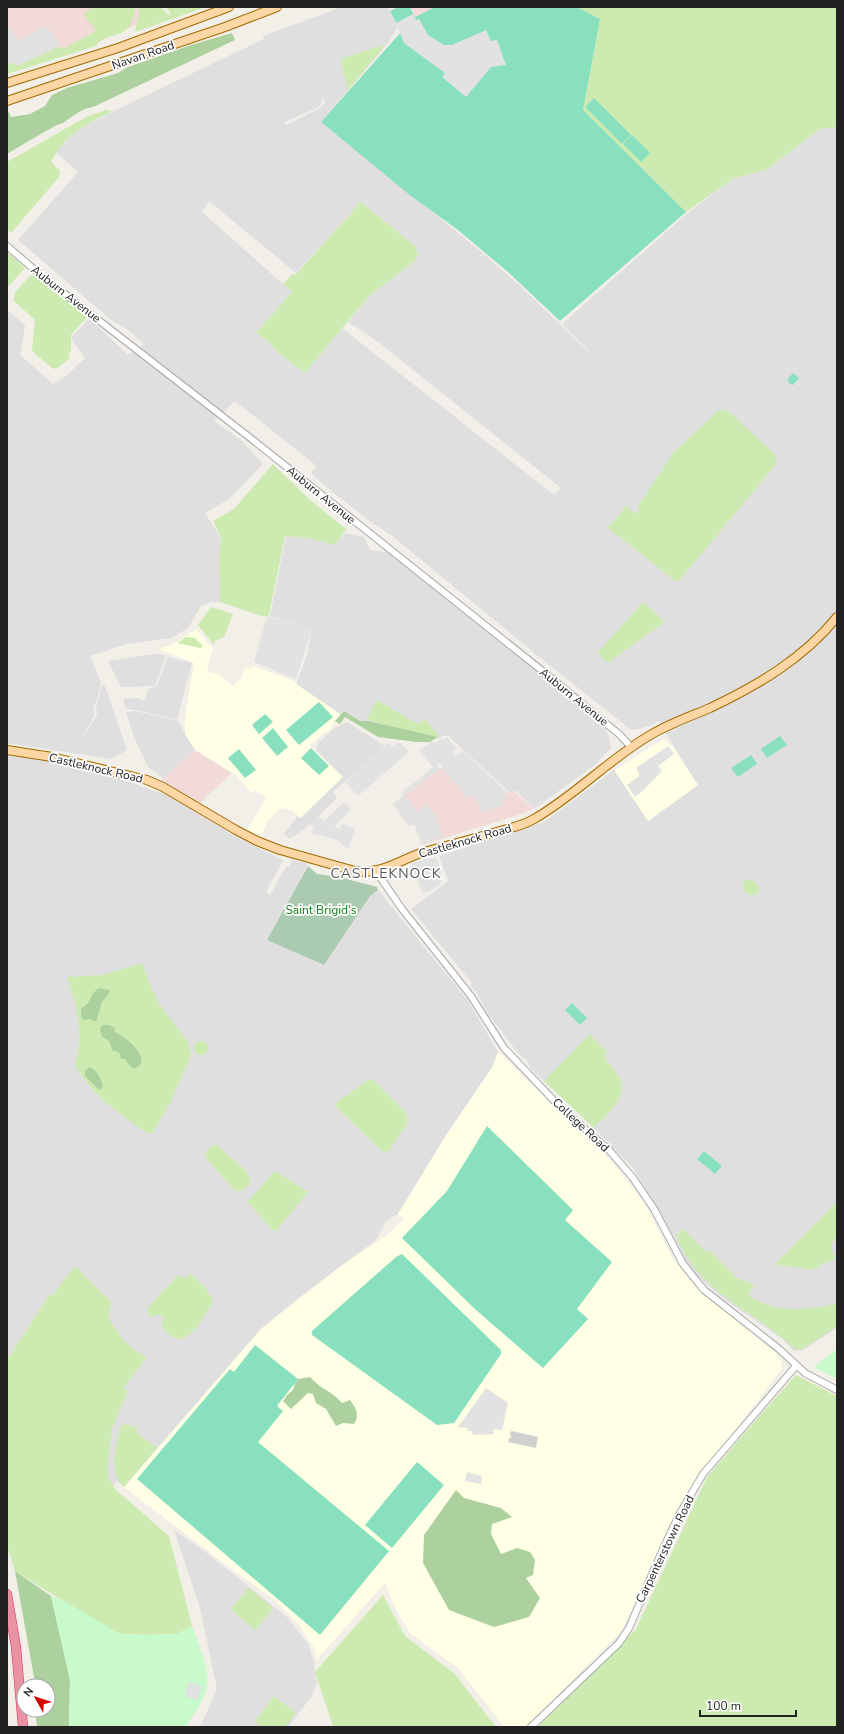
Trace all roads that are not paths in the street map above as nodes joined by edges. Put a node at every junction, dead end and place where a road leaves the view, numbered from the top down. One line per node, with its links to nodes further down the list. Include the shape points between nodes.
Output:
1 (229, 7): 3 (main road, Navan Road, via 118,48)
2 (278, 7): 4 (main road, Navan Road, via 207,34)
3 (7, 83)
4 (7, 101)
5 (7, 246): 7 (street, Auburn Avenue, via 540,669 619,734)
6 (837, 617): 7 (main road, Castleknock Road, via 809,648 766,678)
7 (631, 747): 9 (main road, Castleknock Road, via 533,820 421,853)
8 (7, 750): 9 (main road, Castleknock Road, via 52,757 140,778 163,787 267,845 352,870)
9 (376, 871): 10 (street, College Road, via 402,909 469,992 501,1045 560,1107 609,1150 633,1178 654,1209 675,1251 692,1276 704,1290 778,1348)
10 (796, 1366): 11 (street, College Road); 14 (street, Carpenterstown Road, via 703,1474 666,1542 629,1628 618,1643)
11 (837, 1390)
12 (7, 1594): 13 (highway, via 16,1647)
13 (23, 1723)
14 (531, 1727)

